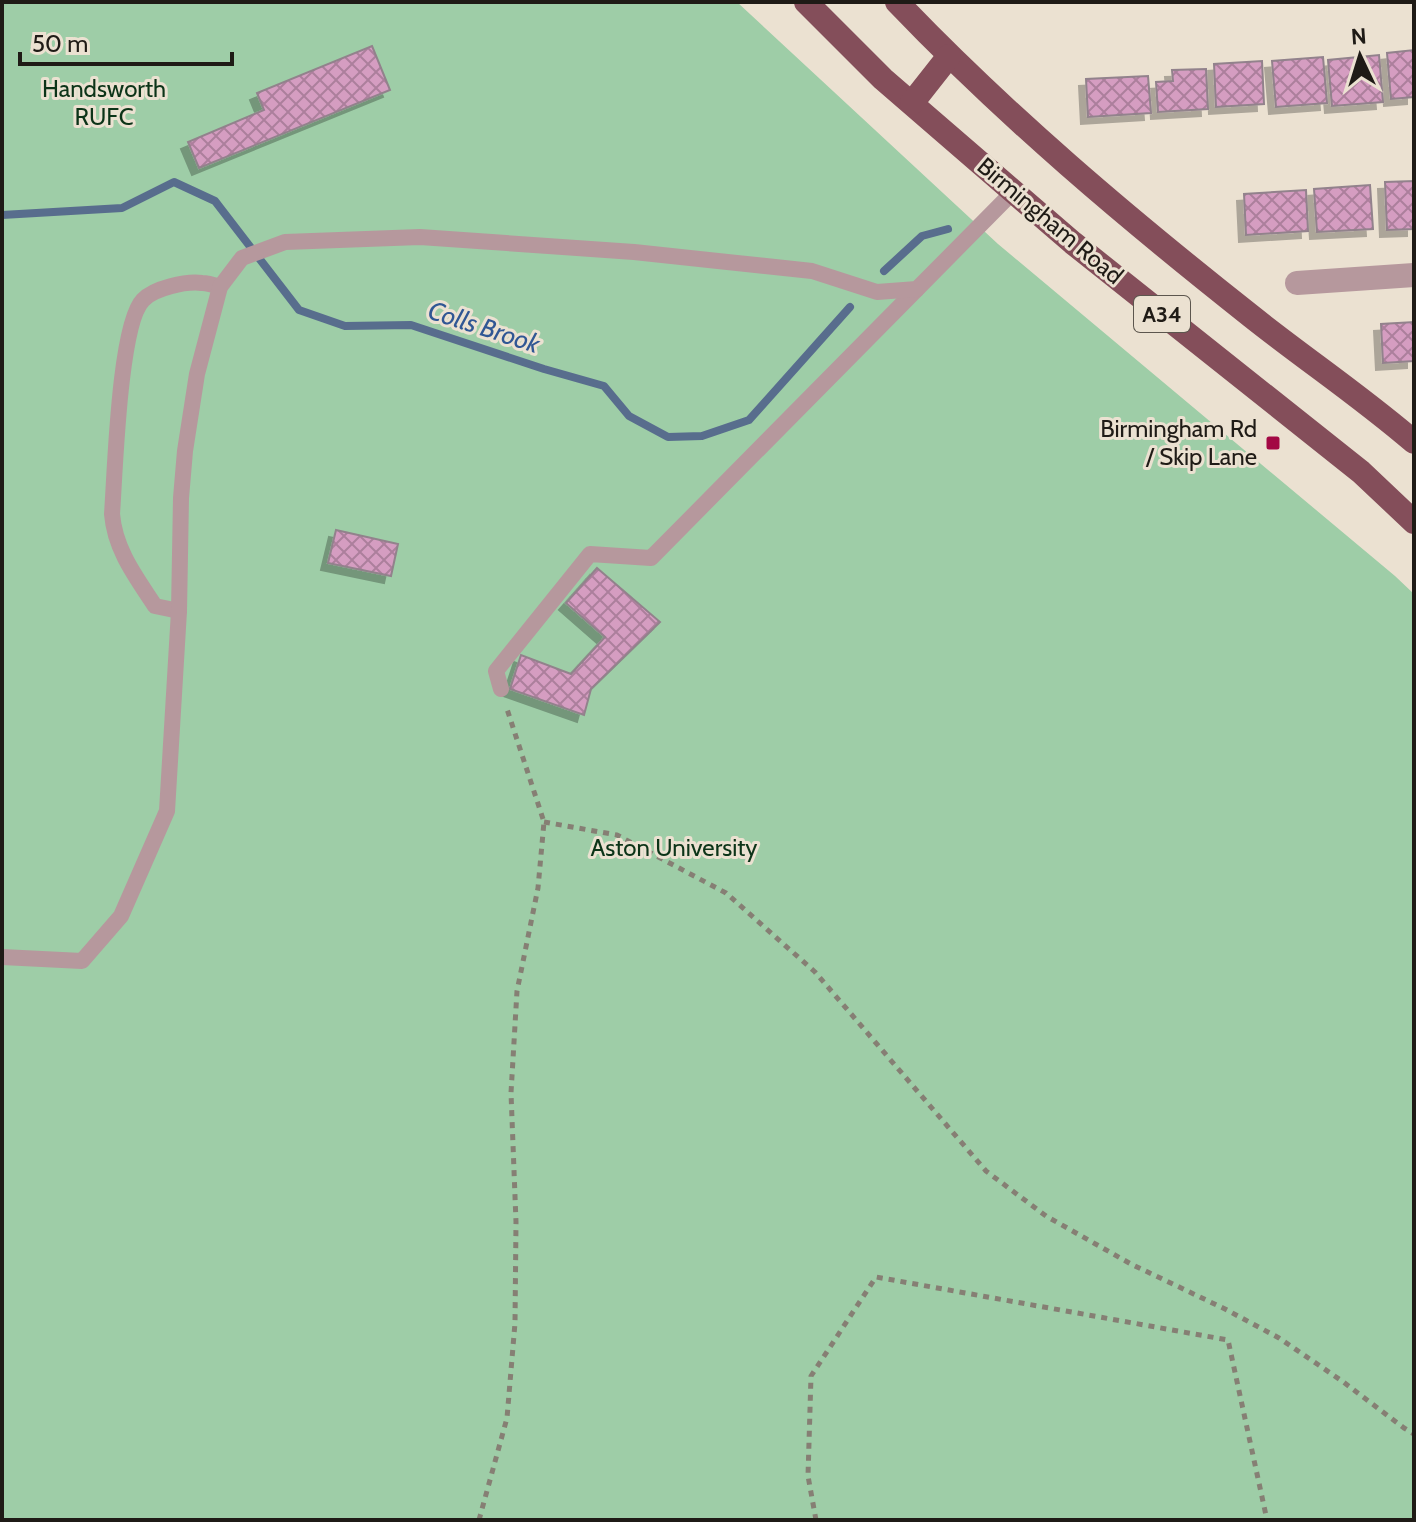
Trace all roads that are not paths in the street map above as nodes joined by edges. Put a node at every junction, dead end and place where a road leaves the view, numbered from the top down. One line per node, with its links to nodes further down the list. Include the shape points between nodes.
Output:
1 (899, 2): 3 (highway, A34)
2 (811, 4): 4 (highway, Birmingham Road / A34)
3 (949, 56): 4 (highway); 10 (highway, A34, via 1144,230)
4 (912, 103): 5 (highway, Birmingham Road / A34)
5 (1014, 191): 9 (lane); 11 (highway, Birmingham Road / A34, via 1361,472)
6 (1414, 275): 7 (street)
7 (1297, 283)
8 (220, 287): 9 (lane, via 242,258 285,242 420,237 634,252 812,271 877,292); 12 (lane, via 197,374 185,451); 12 (lane, via 200,282 164,288 142,300 131,325 119,407 113,530 155,606)
9 (917, 289): 13 (lane, via 651,558 590,554 496,671)
10 (1414, 442)
11 (1414, 522)
12 (179, 611): 14 (lane, via 167,811 121,916 82,961)
13 (501, 689)
14 (2, 957)

